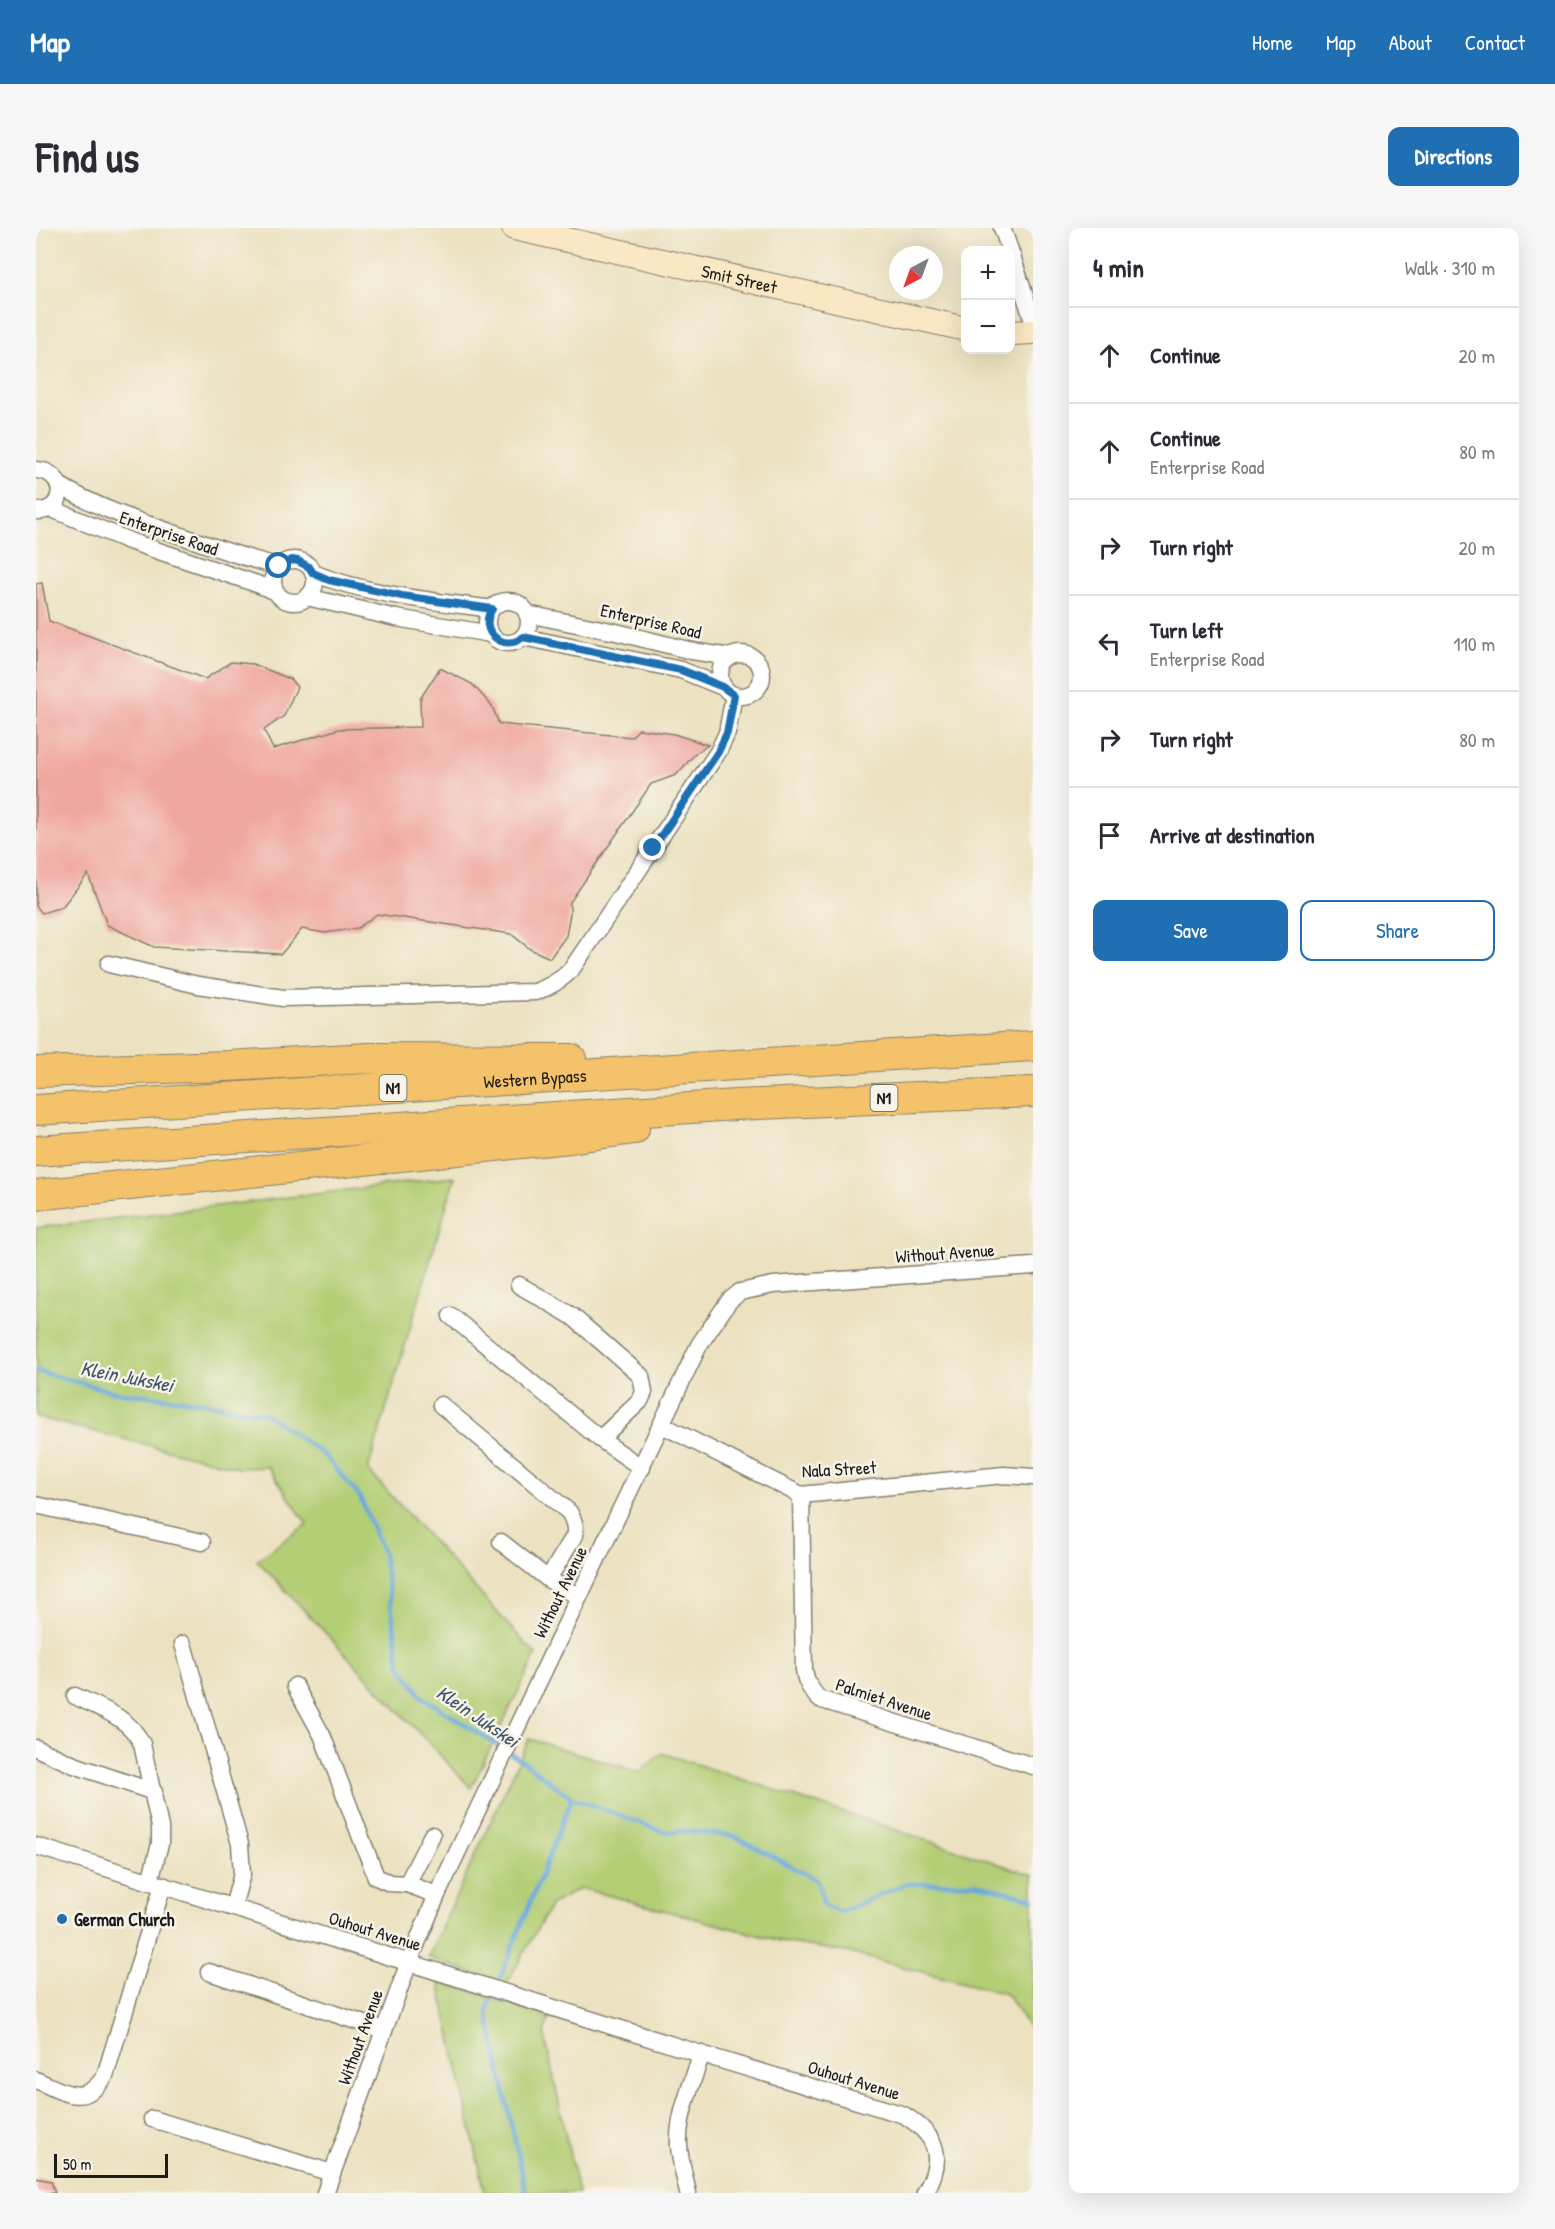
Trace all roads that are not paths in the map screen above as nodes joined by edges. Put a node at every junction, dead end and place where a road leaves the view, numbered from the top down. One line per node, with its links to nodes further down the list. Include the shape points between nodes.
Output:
1 (514, 228): 6 (street, Smit Street)
2 (1002, 228): 3 (street)
3 (1008, 246)
4 (1015, 267): 5 (street)
5 (1033, 321)
6 (961, 328)
7 (1033, 332): 8 (street)
8 (1015, 333)
9 (36, 470): 10 (street, Enterprise Road, via 48,472)
10 (59, 485): 11 (street, via 57,502); 12 (street, Enterprise Road, via 154,527)
11 (43, 510): 14 (street, Enterprise Road)
12 (279, 566): 13 (street, via 298,561); 14 (street, via 273,579)
13 (313, 573): 15 (street, via 314,586); 16 (street, via 402,596)
14 (276, 592): 15 (street, via 287,601)
15 (307, 597): 18 (street)
16 (492, 609): 17 (street, via 500,603 513,602); 18 (street, via 487,620)
17 (527, 615): 19 (street, via 528,627); 20 (street, Enterprise Road)
18 (490, 634): 19 (street, via 509,643)
19 (523, 637): 21 (street, via 681,670)
20 (730, 657): 21 (street, via 720,672); 21 (street, via 752,657 760,667 761,680 754,691 742,696)
21 (729, 691): 22 (street, via 727,733 718,752 571,970 546,988 536,992 283,998 198,985)
22 (109, 964)
23 (1033, 1046): 24 (highway, Western Bypass / N1)
24 (751, 1066): 25 (highway, via 554,1058 368,1058); 28 (highway, Western Bypass / N1)
25 (36, 1072)
26 (1033, 1092): 27 (highway, N1)
27 (736, 1105): 29 (highway, N1); 30 (highway, via 627,1130 569,1138)
28 (36, 1110)
29 (36, 1151)
30 (36, 1195)
31 (1033, 1266): 35 (street, Without Avenue, via 772,1285 740,1292 729,1300 699,1345)
32 (519, 1285): 36 (street, via 572,1316 641,1376 644,1392 640,1401)
33 (451, 1316): 36 (street)
34 (441, 1405): 43 (street, via 574,1519 572,1543)
35 (662, 1425): 37 (street, Without Avenue); 39 (street, Nala Street)
36 (600, 1439): 37 (street)
37 (642, 1468): 44 (street, Without Avenue)
38 (1033, 1477): 39 (street, Nala Street, via 1004,1475)
39 (801, 1495): 49 (street, Palmiet Avenue, via 804,1670 812,1691 819,1699)
40 (36, 1505): 41 (street)
41 (202, 1542)
42 (501, 1542): 43 (street)
43 (548, 1579): 44 (street)
44 (579, 1597): 55 (street, Without Avenue)
45 (183, 1644): 56 (street, via 240,1844 242,1874)
46 (295, 1686): 54 (street, via 322,1735 376,1876 390,1883)
47 (75, 1696): 50 (street, via 119,1717 137,1733)
48 (36, 1748): 50 (street)
49 (1033, 1766)
50 (154, 1792): 53 (street, via 160,1827)
51 (432, 1835): 54 (street)
52 (36, 1846): 53 (street, Ouhout Avenue)
53 (157, 1883): 56 (street, Ouhout Avenue); 61 (street, via 105,2076 91,2093 82,2096)
54 (407, 1884): 55 (street)
55 (437, 1895): 57 (street, Without Avenue)
56 (233, 1907): 57 (street, Ouhout Avenue)
57 (408, 1962): 59 (street, Without Avenue); 60 (street, Ouhout Avenue)
58 (209, 1972): 59 (street)
59 (383, 2030): 63 (street, Without Avenue)
60 (701, 2054): 65 (street, via 680,2133); 66 (street, Ouhout Avenue, via 904,2115 918,2123 935,2146 937,2160)
61 (36, 2080)
62 (152, 2119): 63 (street)
63 (332, 2173): 64 (street, Without Avenue)
64 (326, 2193)
65 (688, 2193)
66 (925, 2193)

